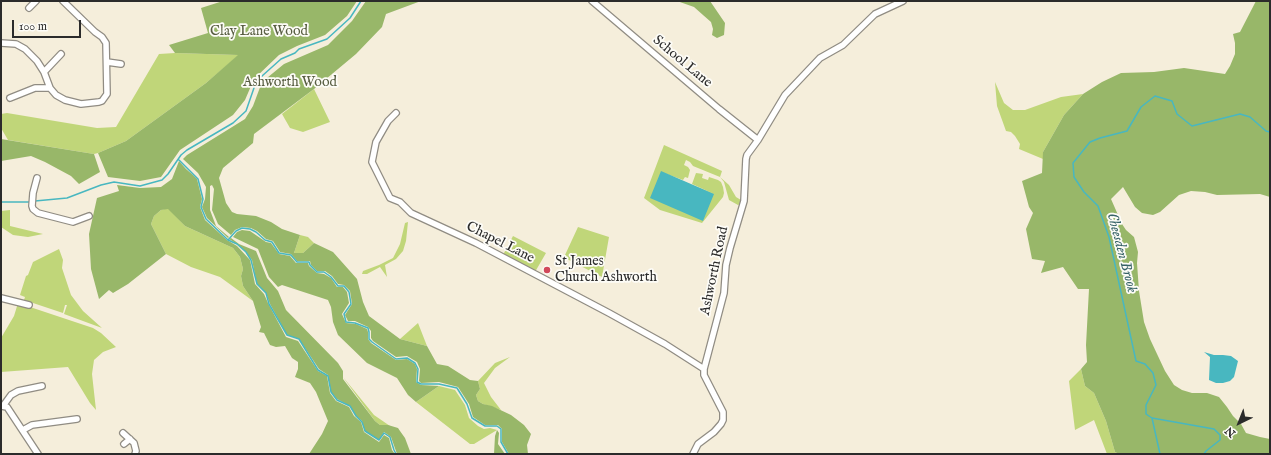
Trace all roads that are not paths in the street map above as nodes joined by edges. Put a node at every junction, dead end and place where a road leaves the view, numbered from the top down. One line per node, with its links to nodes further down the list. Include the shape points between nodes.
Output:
1 (36, 1): 5 (street)
2 (63, 1): 8 (street, via 105,40)
3 (592, 1): 14 (street, School Lane)
4 (902, 1): 14 (street, Ashworth Road, via 875,14 843,45 820,58 785,95)
5 (29, 8)
6 (1, 43): 10 (street, via 16,44 25,49)
7 (61, 54): 10 (street)
8 (107, 62): 9 (street); 11 (street, via 107,94 99,102 81,104 65,100)
9 (121, 64)
10 (44, 72): 11 (street)
11 (50, 88): 12 (street, via 35,88)
12 (10, 98)
13 (396, 113): 19 (street, Chapel Lane, via 376,142 372,162 390,198 400,202 411,213 476,243 609,313)
14 (758, 140): 19 (street, Ashworth Road, via 746,159 744,201 730,248 724,293)
15 (37, 178): 16 (street, via 32,205 38,213 73,222)
16 (89, 216)
17 (1, 298): 18 (street)
18 (29, 305)
19 (704, 369): 29 (street, via 704,375 724,417 714,432 698,444)
20 (42, 386): 21 (street, via 32,391 18,391)
21 (2, 406): 23 (street, via 7,407)
22 (74, 421): 23 (street, via 32,424)
23 (23, 430): 27 (street)
24 (122, 433): 25 (street)
25 (130, 439): 26 (street); 28 (street, via 134,443)
26 (124, 444)
27 (38, 454)
28 (135, 454)
29 (693, 454)

